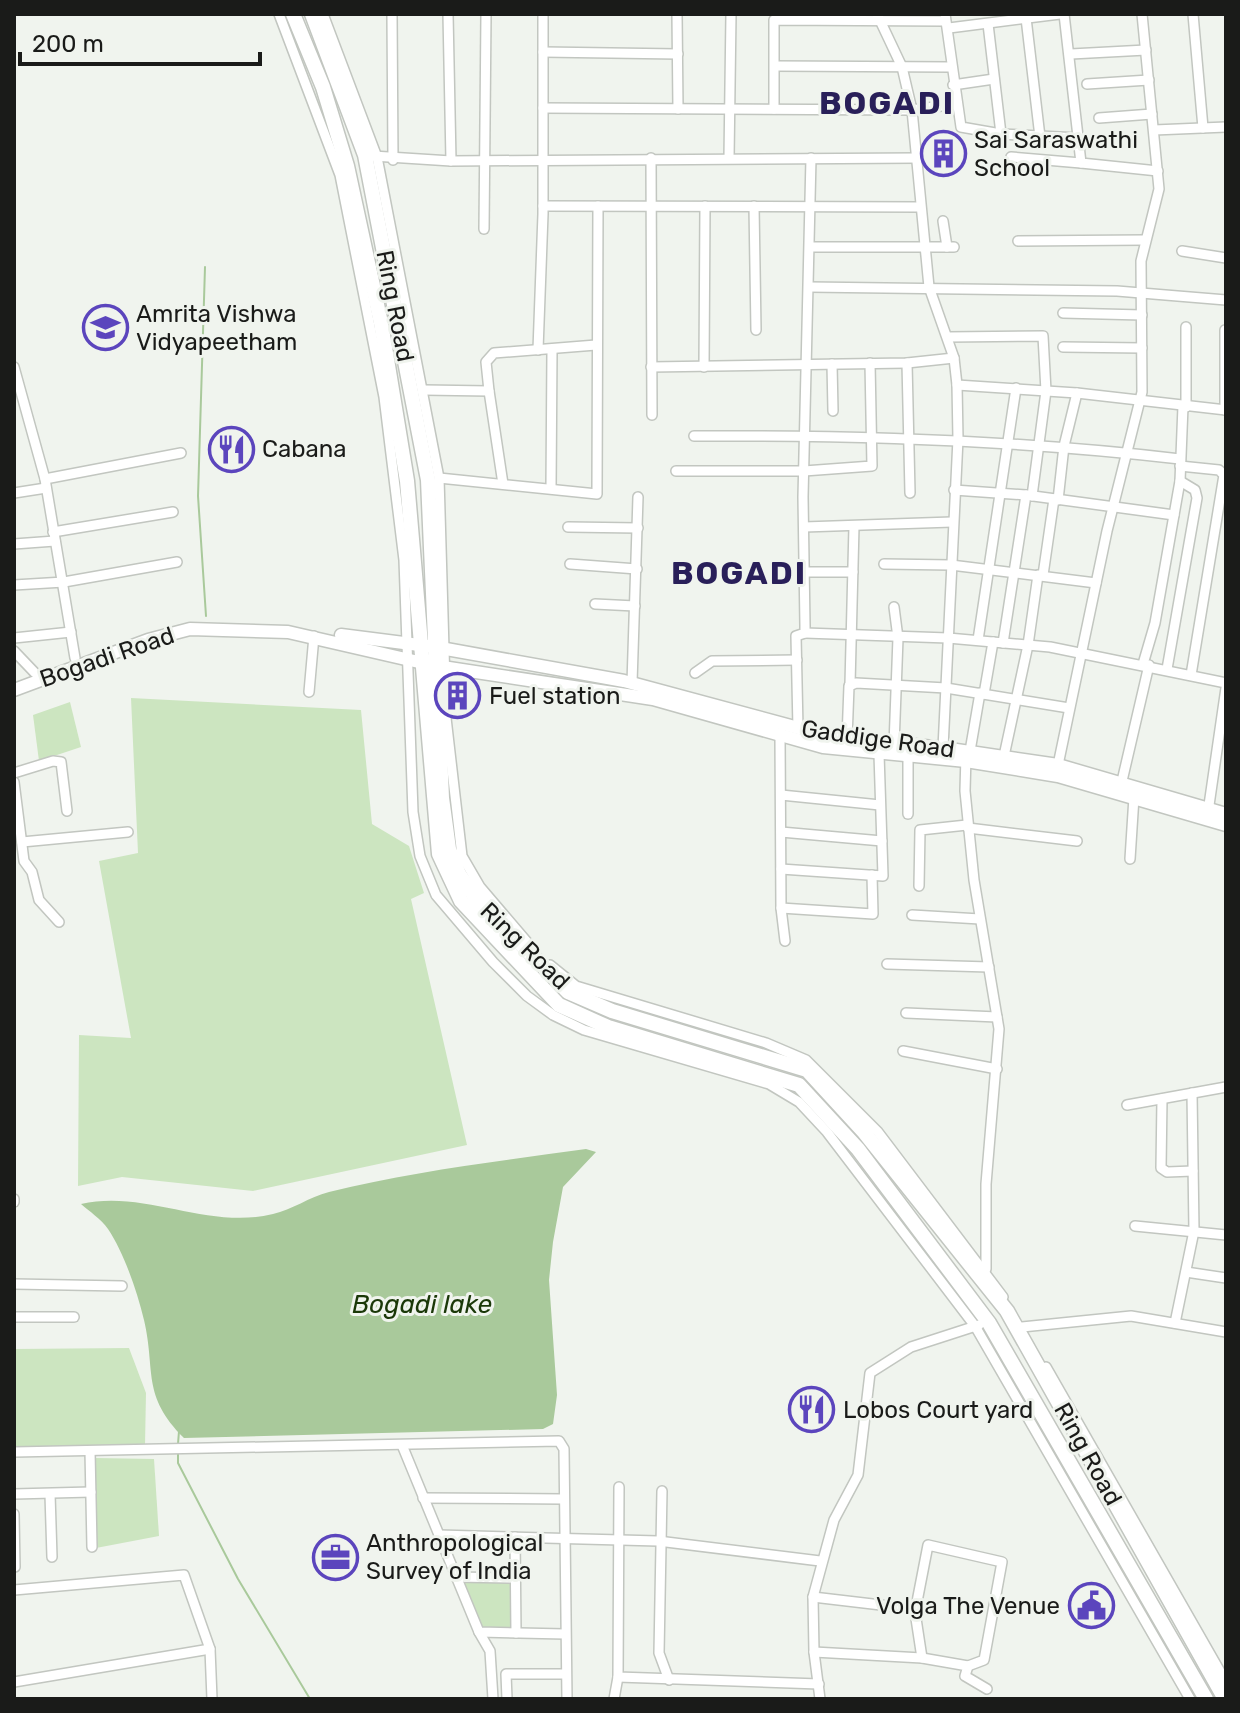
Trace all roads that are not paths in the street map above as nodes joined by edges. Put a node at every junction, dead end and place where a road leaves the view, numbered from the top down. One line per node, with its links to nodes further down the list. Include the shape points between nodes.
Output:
1 (279, 14): 101 (street, via 340,175)
2 (293, 14): 101 (highway, Ring Road, via 347,166)
3 (312, 14): 45 (highway, Ring Road)
4 (323, 14): 45 (street)
5 (392, 14): 52 (street)
6 (448, 14): 54 (street)
7 (486, 14): 53 (street)
8 (543, 14): 21 (street)
9 (677, 14): 22 (street)
10 (731, 14): 34 (street)
11 (1062, 14): 17 (street); 23 (street)
12 (1142, 14): 20 (street)
13 (1193, 14): 40 (street)
14 (774, 17): 15 (street); 24 (street)
15 (878, 17): 18 (street); 25 (street)
16 (1014, 17): 17 (street); 19 (street)
17 (1026, 18): 43 (street)
18 (946, 21): 19 (street); 26 (street)
19 (988, 24): 27 (street)
20 (1146, 50): 23 (street); 28 (street)
21 (543, 52): 22 (street); 32 (street)
22 (678, 54): 33 (street)
23 (1071, 54): 44 (street)
24 (775, 66): 25 (street); 35 (street)
25 (902, 67): 26 (street); 36 (street)
26 (950, 67): 30 (street)
27 (994, 79): 30 (street); 42 (street)
28 (1149, 80): 29 (street); 37 (street)
29 (1087, 84)
30 (953, 85): 31 (street)
31 (956, 104): 36 (street); 42 (street, via 964,129)
32 (543, 108): 33 (street); 51 (street)
33 (678, 109): 34 (street)
34 (732, 109): 35 (street); 48 (street)
35 (774, 109): 36 (street)
36 (912, 110): 50 (street)
37 (1152, 114): 38 (street); 41 (street)
38 (1099, 118)
39 (1226, 127): 40 (street)
40 (1203, 128): 41 (street)
41 (1154, 130): 56 (street)
42 (1001, 134): 43 (street)
43 (1040, 137): 44 (street)
44 (1079, 138): 55 (street)
45 (371, 156): 52 (street); 97 (street); 135 (highway, Ring Road)
46 (1011, 157): 55 (street)
47 (651, 158): 48 (street); 51 (street); 59 (street)
48 (729, 158): 49 (street)
49 (811, 158): 50 (street); 62 (street)
50 (917, 158): 63 (street)
51 (543, 159): 53 (street); 57 (street)
52 (393, 160): 54 (street)
53 (487, 160): 54 (street); 65 (street)
54 (451, 161)
55 (1081, 163): 56 (street)
56 (1158, 171): 66 (street)
57 (543, 206): 58 (street); 85 (street)
58 (598, 206): 59 (street); 82 (street)
59 (650, 206): 60 (street); 93 (street)
60 (705, 206): 61 (street); 94 (street)
61 (754, 206): 62 (street); 79 (street)
62 (811, 206): 63 (street); 68 (street)
63 (920, 207): 69 (street)
64 (943, 221): 69 (street, via 950,247)
65 (484, 229)
66 (1145, 240): 67 (street); 74 (street)
67 (1018, 241)
68 (810, 247): 69 (street); 72 (street)
69 (925, 248): 73 (street)
70 (1182, 251): 71 (street)
71 (1226, 258)
72 (809, 287): 73 (street); 91 (street)
73 (929, 287): 74 (street); 81 (street)
74 (1141, 293): 75 (street); 77 (street)
75 (1226, 300)
76 (1063, 313): 77 (street)
77 (1142, 315): 84 (street)
78 (1186, 327): 103 (street)
79 (756, 330)
80 (1225, 330): 104 (street)
81 (948, 337): 87 (street); 99 (street, via 1043,336)
82 (596, 345): 86 (street); 124 (street, via 597,494)
83 (1063, 347): 84 (street)
84 (1142, 348): 102 (street)
85 (538, 350): 86 (street); 98 (street, via 494,353 486,362)
86 (552, 351): 124 (street)
87 (954, 358): 89 (street); 95 (street)
88 (870, 363): 89 (street); 90 (street); 109 (street)
89 (907, 363): 110 (street)
90 (832, 364): 91 (street); 105 (street)
91 (807, 365): 94 (street); 108 (street)
92 (14, 367): 122 (street)
93 (651, 367): 94 (street); 106 (street)
94 (704, 367)
95 (957, 385): 96 (street); 111 (street)
96 (1016, 388): 99 (street); 112 (street)
97 (424, 390): 98 (street); 120 (street)
98 (489, 391): 123 (street)
99 (1046, 391): 100 (street); 113 (street)
100 (1077, 393): 102 (street); 114 (street)
101 (388, 396): 169 (highway, Ring Road)
102 (1139, 400): 103 (street); 116 (street)
103 (1184, 406): 104 (street); 117 (street)
104 (1226, 410)
105 (833, 411)
106 (652, 415)
107 (694, 436): 108 (street)
108 (805, 436): 109 (street); 119 (street)
109 (873, 437): 110 (street); 119 (street, via 872,466)
110 (911, 437): 111 (street); 127 (street)
111 (958, 439): 112 (street); 125 (street)
112 (1010, 442): 113 (street); 128 (street)
113 (1039, 444): 114 (street); 129 (street)
114 (1064, 446): 116 (street); 131 (street)
115 (181, 453): 122 (street)
116 (1125, 453): 117 (street); 132 (street)
117 (1180, 462): 121 (street); 180 (street, via 1224,475)
118 (676, 471): 119 (street)
119 (804, 471): 139 (street)
120 (439, 478): 123 (street); 135 (street)
121 (1180, 481): 134 (street); 177 (street, via 1195,490 1197,498)
122 (46, 484): 126 (street); 141 (street)
123 (503, 484): 124 (street)
124 (551, 488)
125 (954, 490): 128 (street); 136 (street)
126 (14, 493)
127 (910, 493)
128 (1003, 493): 129 (street); 148 (street)
129 (1029, 495): 131 (street); 149 (street)
130 (638, 497): 140 (street)
131 (1056, 499): 132 (street); 152 (street)
132 (1113, 507): 134 (street); 154 (street)
133 (173, 512): 141 (street)
134 (1174, 515): 175 (street)
135 (435, 519): 169 (highway, Ring Road)
136 (952, 522): 137 (street); 146 (street)
137 (854, 526): 139 (street); 151 (street)
138 (568, 527): 140 (street)
139 (804, 527): 150 (street)
140 (638, 528): 147 (street)
141 (54, 536): 142 (street); 153 (street)
142 (14, 544)
143 (177, 562): 153 (street)
144 (570, 564): 147 (street)
145 (884, 564): 146 (street)
146 (951, 565): 148 (street); 165 (street)
147 (637, 569): 157 (street)
148 (989, 569): 149 (street); 166 (street)
149 (1014, 571): 152 (street); 167 (street)
150 (804, 572): 151 (street); 160 (street)
151 (853, 572): 161 (street)
152 (1040, 575): 154 (street); 168 (street)
153 (64, 582): 155 (street); 159 (street)
154 (1096, 583): 171 (street)
155 (14, 585)
156 (595, 604): 157 (street)
157 (635, 606): 182 (street)
158 (894, 607): 164 (street)
159 (71, 632): 163 (street); 172 (street)
160 (805, 633): 161 (street); 174 (street, via 796,636)
161 (851, 635): 164 (street); 183 (street)
162 (314, 636): 173 (main road, Bogadi Road); 187 (main road, Bogadi Road, via 190,629); 188 (street)
163 (14, 638)
164 (898, 638): 165 (street); 184 (street)
165 (948, 638): 166 (street); 186 (street)
166 (978, 640): 167 (street)
167 (998, 642): 168 (street); 189 (street)
168 (1028, 645): 171 (street); 190 (street)
169 (427, 646): 172 (main road, Bogadi Road, via 222,622 167,628); 173 (highway, Ring Road); 176 (highway, Ring Road); 182 (main road, Gaddige Road)
170 (14, 651): 178 (street)
171 (1081, 652): 175 (street); 191 (street)
172 (75, 658): 178 (main road, Bogadi Road)
173 (415, 660): 176 (main road, Bogadi Road); 209 (highway, Ring Road); 211 (street, via 409,756)
174 (797, 660): 179 (street, via 712,661); 192 (street)
175 (1146, 664): 177 (street); 204 (street)
176 (441, 666): 193 (main road, Gaddige Road, via 624,693); 247 (highway, Ring Road, via 442,798 449,849 477,900 568,992 612,1011 807,1070 868,1128)
177 (1167, 669): 180 (street)
178 (35, 673): 181 (main road, Bogadi Road)
179 (695, 673)
180 (1191, 675): 185 (street)
181 (14, 682)
182 (632, 683): 192 (main road, Gaddige Road)
183 (850, 684): 184 (street); 194 (street)
184 (897, 685): 186 (street); 196 (street)
185 (1226, 686): 195 (street)
186 (946, 688): 189 (street); 197 (street)
187 (14, 690)
188 (309, 692)
189 (982, 693): 190 (street); 199 (street)
190 (1016, 697): 191 (street); 201 (street)
191 (1069, 708): 202 (street)
192 (798, 729): 194 (main road, Gaddige Road)
193 (780, 736): 198 (main road, Gaddige Road); 206 (street)
194 (847, 739): 196 (main road, Gaddige Road)
195 (1222, 742): 213 (street)
196 (894, 745): 197 (main road, Gaddige Road)
197 (943, 748): 199 (main road, Gaddige Road)
198 (879, 754): 200 (main road, Gaddige Road); 208 (street)
199 (967, 754): 200 (main road, Gaddige Road); 201 (main road, Gaddige Road); 207 (main road, Gaddige Road); 216 (street)
200 (908, 756): 212 (street)
201 (1004, 756): 202 (main road, Gaddige Road)
202 (1058, 765): 204 (main road, Gaddige Road)
203 (14, 773): 210 (street, via 61,762)
204 (1122, 781): 213 (main road, Gaddige Road)
205 (14, 782): 221 (street)
206 (781, 795): 208 (street); 218 (street)
207 (1134, 797): 213 (main road, Gaddige Road); 222 (street)
208 (880, 805): 219 (street)
209 (433, 807): 211 (street); 250 (highway, Ring Road, via 439,854 461,901 559,1005 608,1027 799,1085 858,1149)
210 (67, 811)
211 (413, 812): 253 (street, via 420,856 436,895 527,996 584,1030 788,1094 827,1132)
212 (908, 814)
213 (1208, 814): 214 (main road, Gaddige Road); 215 (main road, Gaddige Road)
214 (1226, 814)
215 (1226, 825)
216 (968, 826): 220 (street); 225 (street, via 920,830); 228 (street)
217 (128, 832): 221 (street)
218 (781, 832): 219 (street); 223 (street)
219 (882, 841): 224 (street, via 883,876)
220 (1077, 841)
221 (22, 842): 229 (street, via 39,900)
222 (1130, 859)
223 (781, 869): 224 (street); 226 (street)
224 (872, 875): 226 (street, via 873,914)
225 (919, 886)
226 (781, 908): 230 (street)
227 (912, 915): 228 (street)
228 (980, 919): 232 (street)
229 (59, 922)
230 (785, 941)
231 (887, 964): 232 (street)
232 (989, 967): 234 (street)
233 (906, 1013): 234 (street)
234 (997, 1017): 236 (street)
235 (903, 1051): 236 (street)
236 (997, 1069): 247 (street, via 986,1184)
237 (1226, 1087): 238 (street)
238 (1192, 1093): 239 (street); 241 (street)
239 (1162, 1099): 240 (street); 241 (street, via 1161,1168)
240 (1127, 1105)
241 (1193, 1171): 243 (street)
242 (1135, 1226): 243 (street)
243 (1194, 1231): 244 (street); 245 (street)
244 (1226, 1235)
245 (1186, 1272): 246 (street); 254 (street)
246 (1226, 1278)
247 (986, 1279): 250 (street); 255 (street); 304 (highway, Ring Road)
248 (14, 1284): 249 (street)
249 (122, 1286)
250 (970, 1297): 253 (highway, Ring Road)
251 (14, 1317): 252 (street)
252 (74, 1317)
253 (982, 1323): 275 (street, via 911,1347 870,1373 858,1475); 302 (street); 303 (highway, Ring Road)
254 (1175, 1323): 255 (street, via 1131,1316); 256 (street)
255 (1022, 1327): 293 (street)
256 (1226, 1332)
257 (402, 1445): 258 (street); 265 (street); 266 (street, via 559,1441 564,1449)
258 (90, 1451): 259 (street); 262 (street)
259 (14, 1452)
260 (619, 1487): 271 (street)
261 (662, 1491): 272 (street)
262 (91, 1492): 264 (street); 273 (street)
263 (14, 1494): 264 (street)
264 (50, 1494): 274 (street)
265 (423, 1498): 266 (street); 268 (street)
266 (563, 1499): 270 (street)
267 (14, 1514): 276 (street)
268 (439, 1535): 269 (street); 277 (street)
269 (515, 1537): 270 (street); 278 (street)
270 (565, 1538): 271 (street); 284 (street)
271 (620, 1540): 272 (street); 290 (street)
272 (658, 1541): 275 (street); 291 (street, via 659,1653)
273 (92, 1547)
274 (52, 1557)
275 (820, 1561): 280 (street)
276 (15, 1567)
277 (456, 1577): 278 (street); 282 (street)
278 (515, 1578): 283 (street)
279 (14, 1590): 285 (street, via 184,1575)
280 (813, 1597): 281 (street); 286 (street)
281 (915, 1609): 287 (street); 288 (street, via 928,1545 1002,1562 984,1660)
282 (479, 1632): 283 (street); 297 (street, via 490,1651)
283 (516, 1633): 284 (street)
284 (565, 1634): 289 (street)
285 (210, 1649): 292 (street); 296 (street)
286 (814, 1652): 287 (street); 294 (street)
287 (922, 1658): 288 (street)
288 (968, 1666): 295 (street, via 965,1676)
289 (566, 1674): 298 (street, via 506,1674); 299 (street)
290 (618, 1677): 291 (street); 300 (street)
291 (669, 1680): 294 (street)
292 (14, 1682)
293 (1226, 1682)
294 (819, 1684): 301 (street)
295 (987, 1689)
296 (212, 1699)
297 (493, 1699)
298 (507, 1699)
299 (567, 1699)
300 (614, 1699)
301 (820, 1699)
302 (1190, 1699)
303 (1206, 1699)
304 (1225, 1699)

